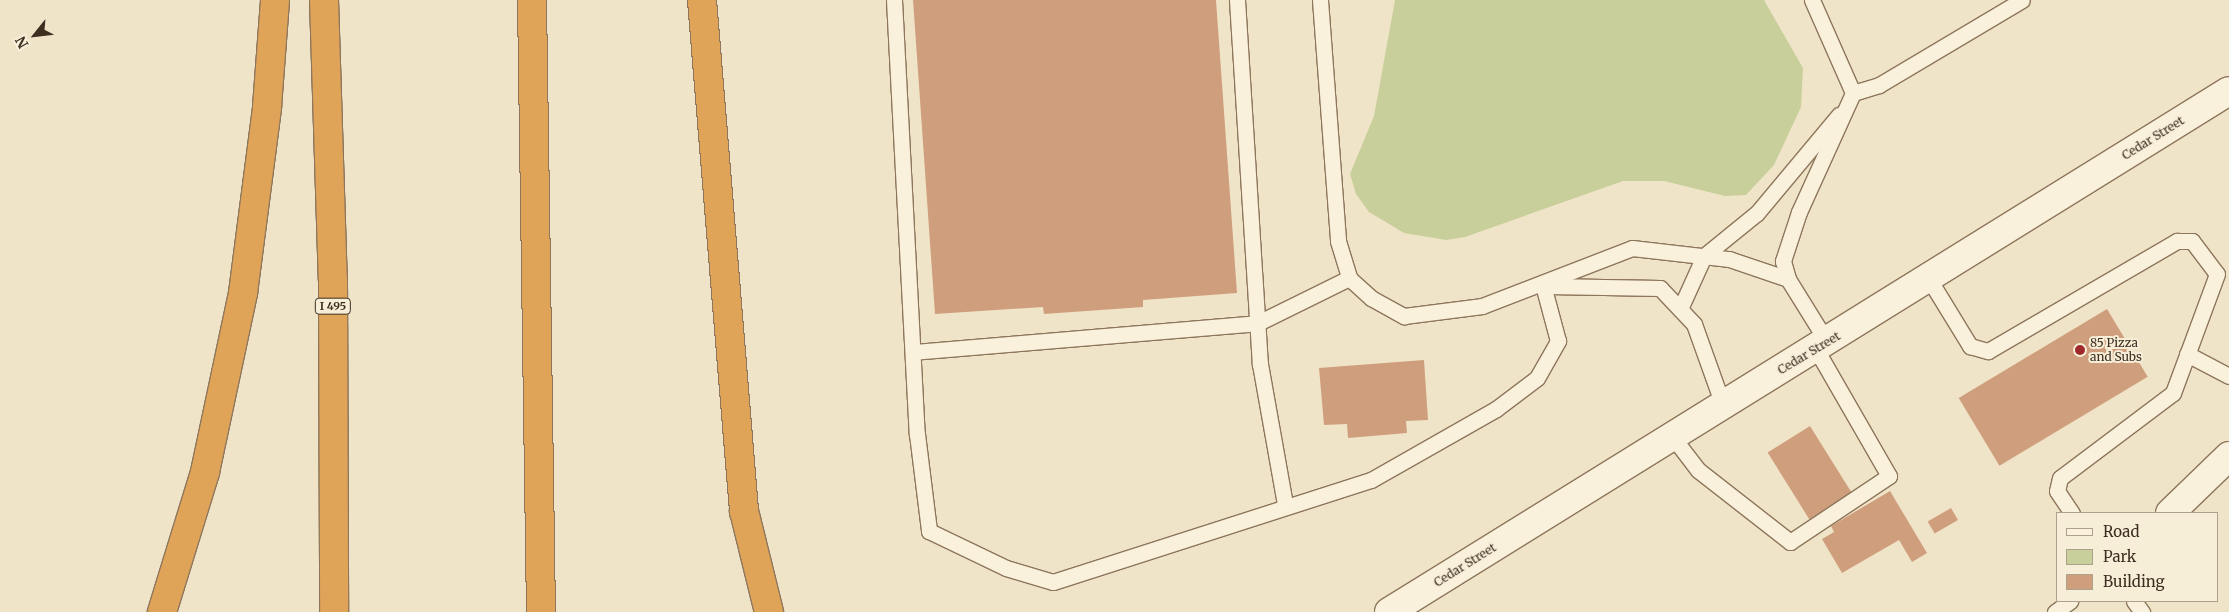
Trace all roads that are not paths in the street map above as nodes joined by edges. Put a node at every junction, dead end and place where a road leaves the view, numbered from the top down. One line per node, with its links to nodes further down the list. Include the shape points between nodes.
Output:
1 (275, 0): 31 (highway, via 267,107 243,293 205,472)
2 (324, 0): 32 (highway, I 495, via 332,279)
3 (532, 0): 33 (highway)
4 (702, 0): 34 (highway, via 744,512)
5 (894, 0): 21 (lane)
6 (1237, 0): 19 (lane)
7 (1320, 0): 14 (lane, via 1338,241)
8 (1812, 0): 10 (lane)
9 (2022, 0): 10 (lane, via 1879,85)
10 (1853, 93): 12 (lane)
11 (2227, 97): 16 (main road, Cedar Street)
12 (1842, 113): 13 (lane, via 1823,129 1757,213); 15 (lane, via 1786,244 1783,261)
13 (1704, 256): 15 (lane); 17 (lane, via 1632,248); 18 (lane)
14 (1349, 278): 17 (lane, via 1371,298 1404,316 1482,306); 19 (lane)
15 (1788, 279): 20 (lane)
16 (1929, 279): 20 (main road, Cedar Street); 22 (lane, via 1970,346 1988,351 2177,241 2192,241 2217,274)
17 (1543, 285): 18 (lane, via 1660,288); 27 (lane, via 1558,340 1537,378 1496,409 1371,480)
18 (1680, 309): 24 (lane, via 1694,324)
19 (1258, 323): 21 (lane); 27 (lane, via 1260,364)
20 (1822, 345): 24 (main road, Cedar Street); 25 (lane, via 1889,476 1790,542 1698,470)
21 (913, 352): 27 (lane, via 928,531 1006,568 1053,582)
22 (2188, 354): 23 (lane); 28 (lane, via 2173,393 2060,478 2056,492)
23 (2229, 376)
24 (1723, 405): 25 (main road, Cedar Street)
25 (1672, 436): 35 (main road, Cedar Street)
26 (2229, 456): 29 (main road)
27 (1285, 505)
28 (2071, 512)
29 (2171, 512)
30 (2069, 602): 36 (lane)
31 (162, 612)
32 (334, 612)
33 (541, 612)
34 (769, 612)
35 (1389, 612)
36 (2055, 612)

